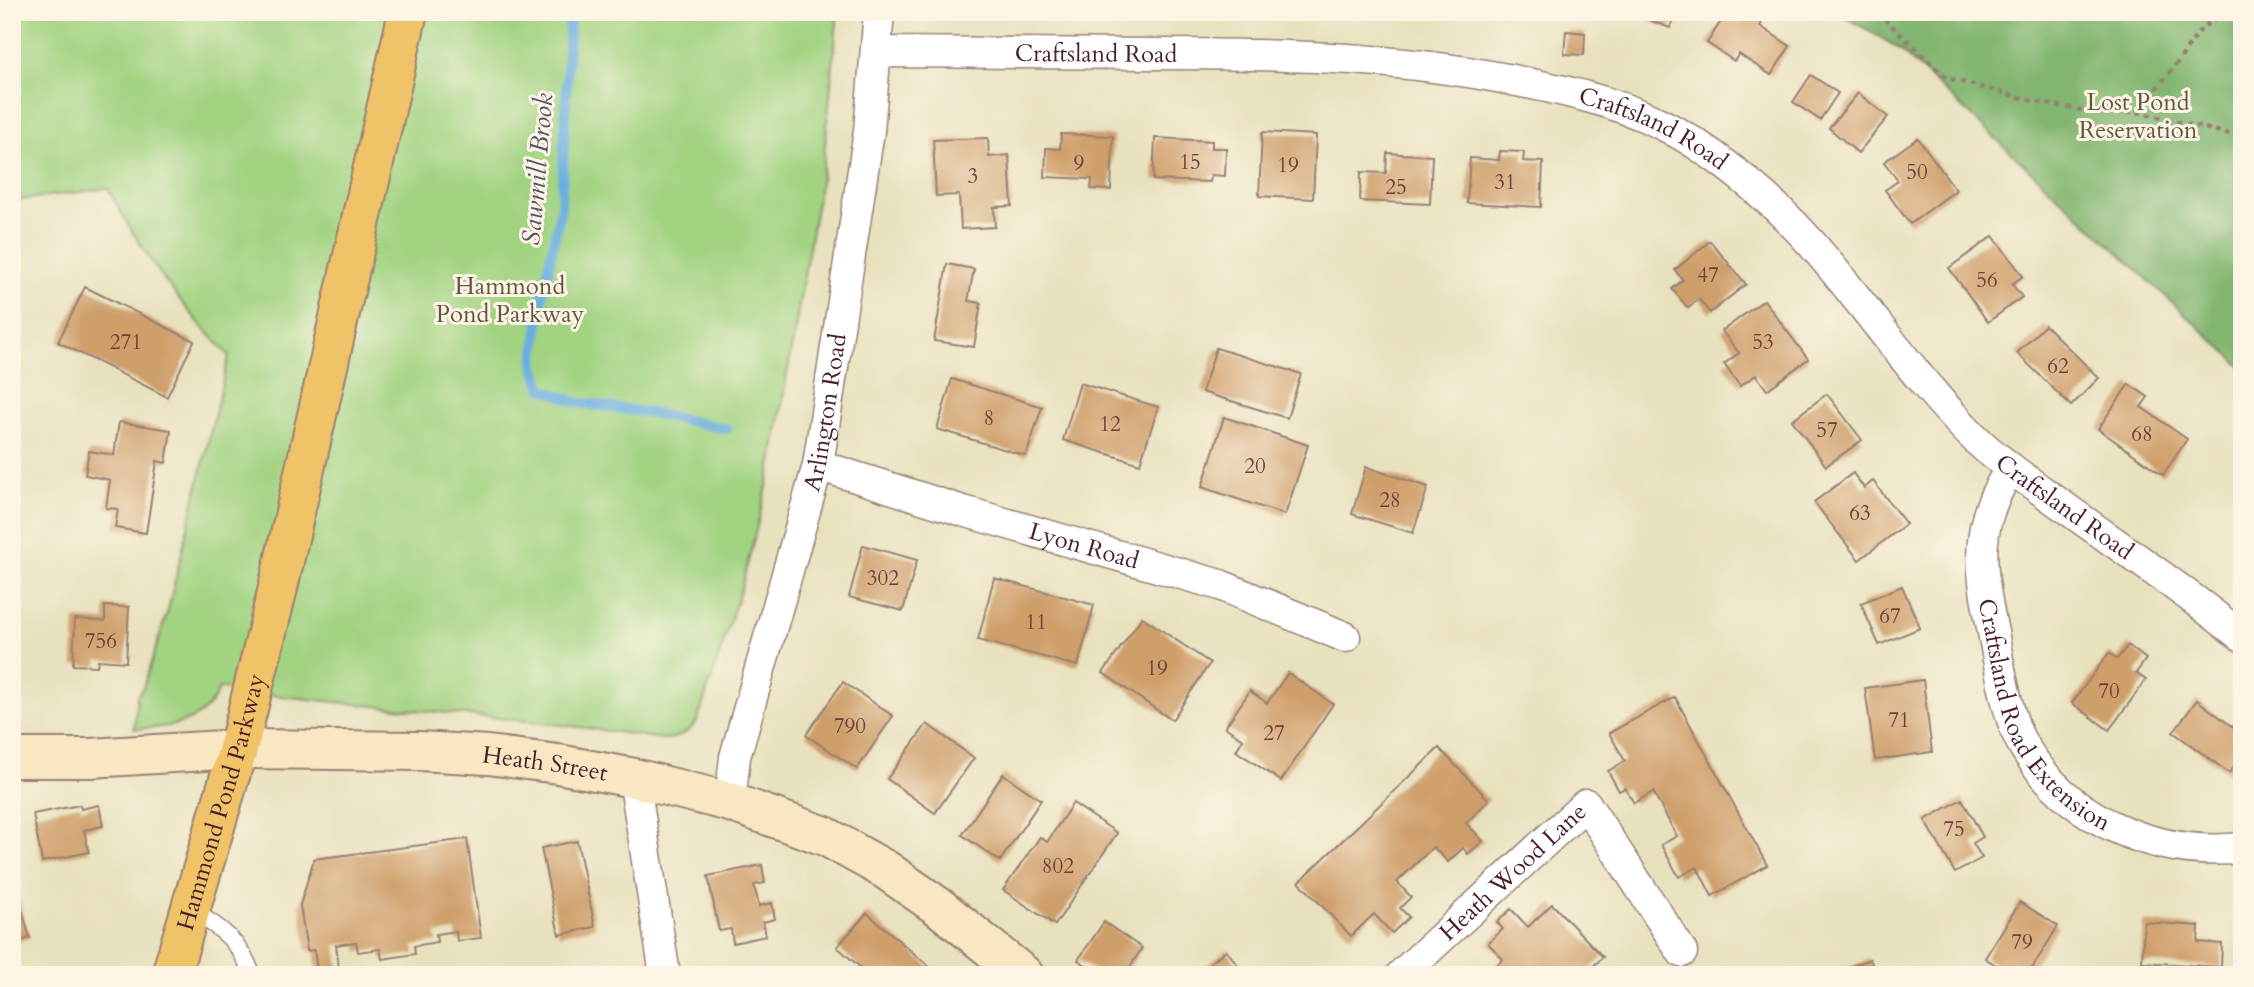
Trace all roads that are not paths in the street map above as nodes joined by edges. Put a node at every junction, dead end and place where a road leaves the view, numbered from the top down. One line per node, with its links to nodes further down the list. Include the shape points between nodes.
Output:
1 (408, 12): 8 (main road, Hammond Pond Parkway)
2 (878, 12): 3 (street, Arlington Road)
3 (876, 52): 4 (street, Arlington Road, via 869,131); 5 (street, Craftsland Road, via 1345,58 1485,75 1612,104 1658,122 1703,148 1784,216 1821,253 1955,418)
4 (818, 465): 6 (street, Lyon Road, via 1220,585); 11 (street, Arlington Road, via 735,757)
5 (2011, 469): 7 (street, Craftsland Road); 12 (street, Craftsland Road Extension, via 1987,514 1982,546 1985,595 2007,699 2022,744 2050,782 2085,812 2126,832 2169,846)
6 (1345, 637)
7 (2242, 637)
8 (238, 749): 9 (street, Heath Street); 10 (street, Heath Street, via 488,755); 13 (main road, Hammond Pond Parkway)
9 (12, 758)
10 (634, 778): 11 (street, Heath Street); 17 (street)
11 (730, 802): 18 (street, Heath Street, via 825,836 886,870)
12 (2242, 848)
13 (190, 909): 15 (main road, Hammond Pond Parkway); 16 (lane, via 236,942)
14 (1682, 952): 19 (street, Heath Wood Lane, via 1586,804)
15 (171, 975)
16 (252, 975)
17 (666, 975)
18 (1024, 975)
19 (1401, 975)

